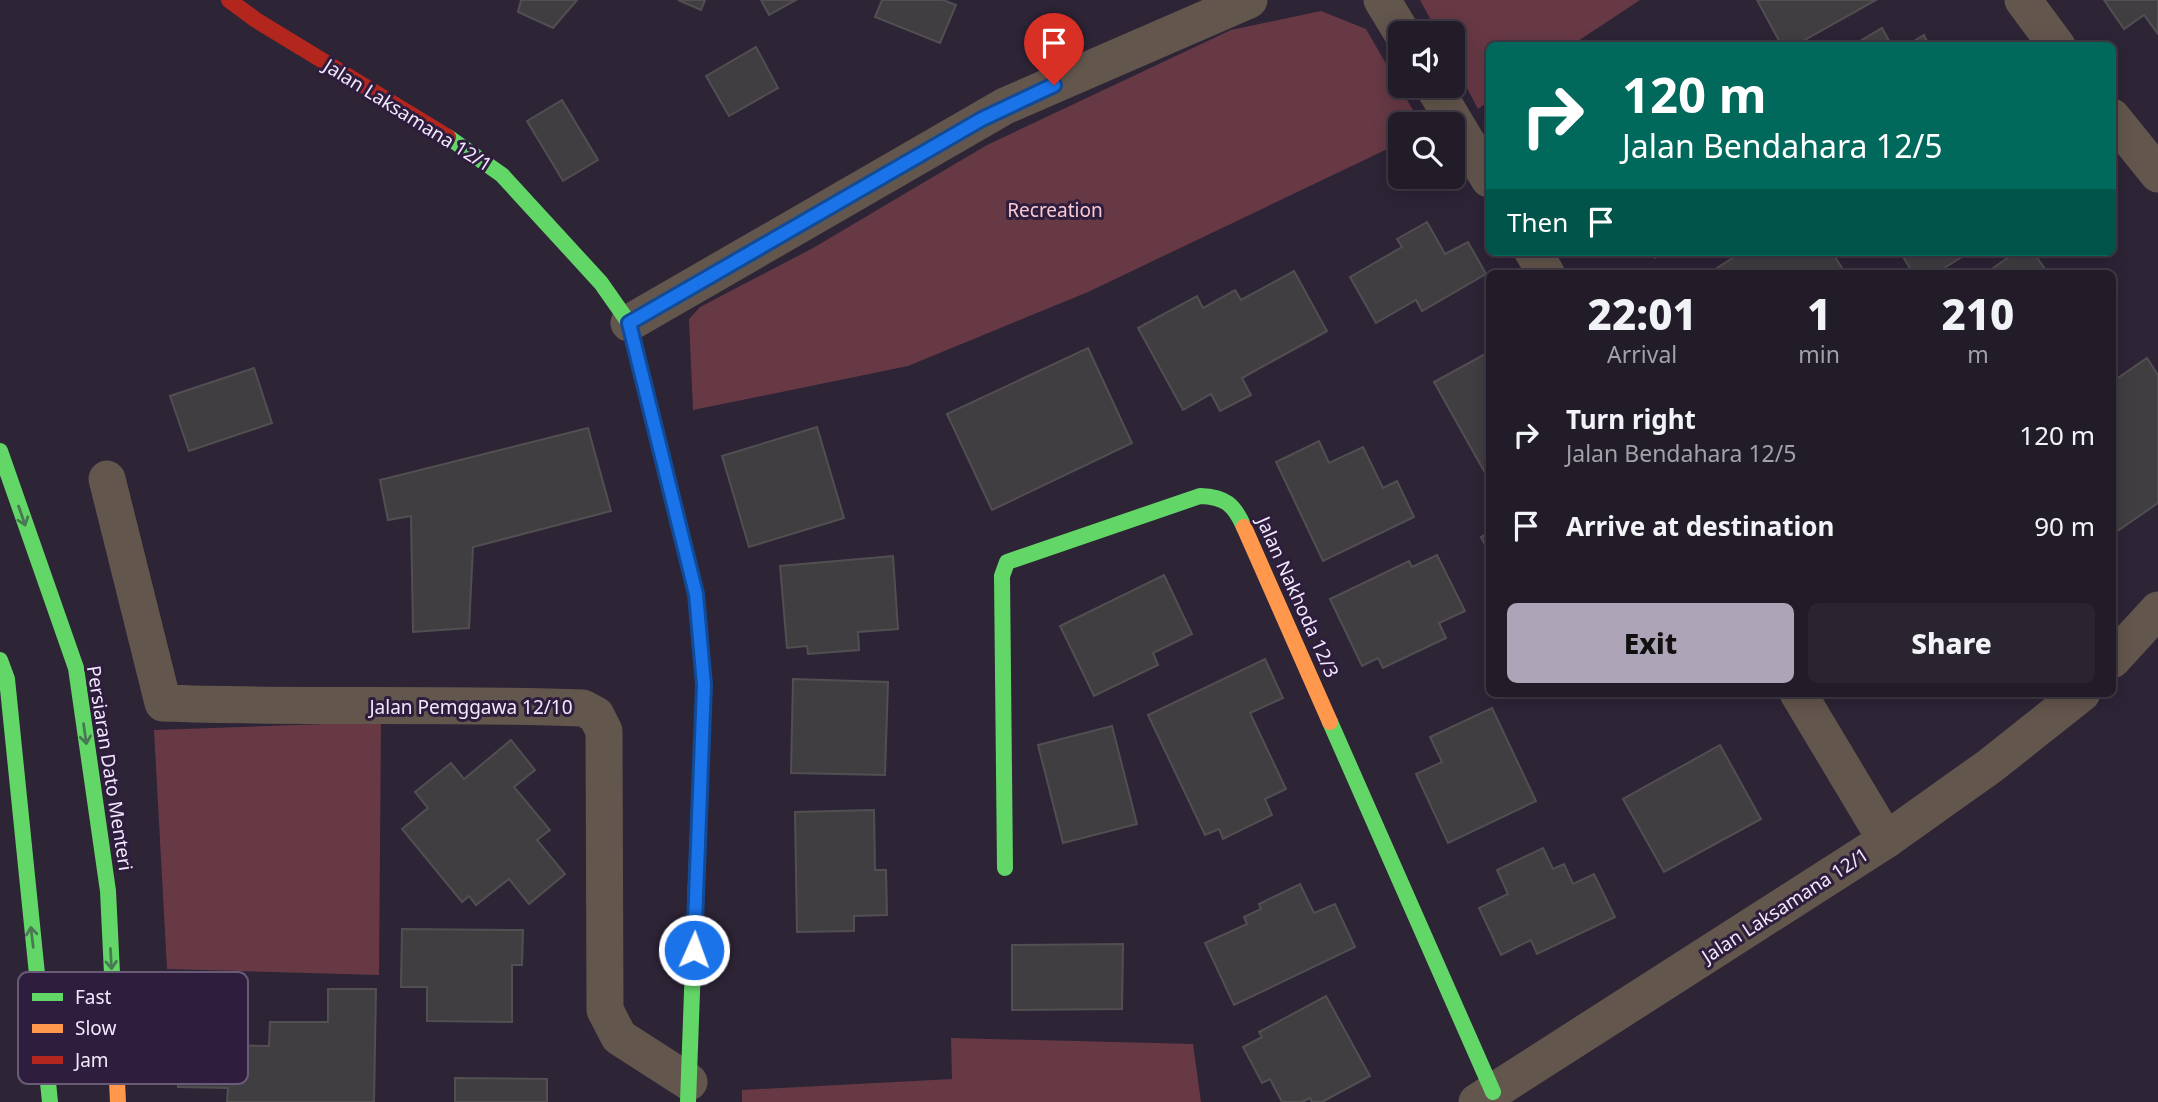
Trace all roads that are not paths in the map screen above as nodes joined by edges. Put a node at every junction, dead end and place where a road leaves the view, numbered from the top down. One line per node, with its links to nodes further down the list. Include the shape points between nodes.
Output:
1 (229, 0): 11 (street, Jalan Laksamana 12/1, via 475,153 502,175 601,283)
2 (1249, 0): 11 (street, via 1005,106)
3 (1382, 0): 5 (street)
4 (2023, 0): 6 (street)
5 (1395, 21)
6 (2054, 42)
7 (1440, 98): 9 (street)
8 (2116, 122): 10 (street)
9 (1486, 174)
10 (2158, 174)
11 (629, 323): 24 (street, Jalan Laksamana 12/1, via 696,594 704,685)
12 (0, 451): 22 (street, Persiaran Dato Menteri, one-way to 22, via 76,668 108,891)
13 (107, 479): 24 (street, Jalan Pemggawa 12/10, via 163,703 490,705 583,708 596,715 604,731 605,1010 619,1037)
14 (2158, 610): 15 (street)
15 (2116, 656)
16 (0, 660): 21 (street, one-way to 16, via 7,679)
17 (1800, 697): 19 (street)
18 (2077, 697): 19 (street, Jalan Laksamana 12/1)
19 (1886, 840): 25 (street, Jalan Laksamana 12/1)
20 (1005, 868): 25 (street, Jalan Nakhoda 12/3, via 1002,576 1007,562 1200,496 1221,497 1236,508)
21 (36, 972)
22 (112, 972)
23 (117, 1084): 26 (street, Persiaran Dato Menteri, one-way to 26)
24 (689, 1092)
25 (1485, 1097)
26 (118, 1102)

